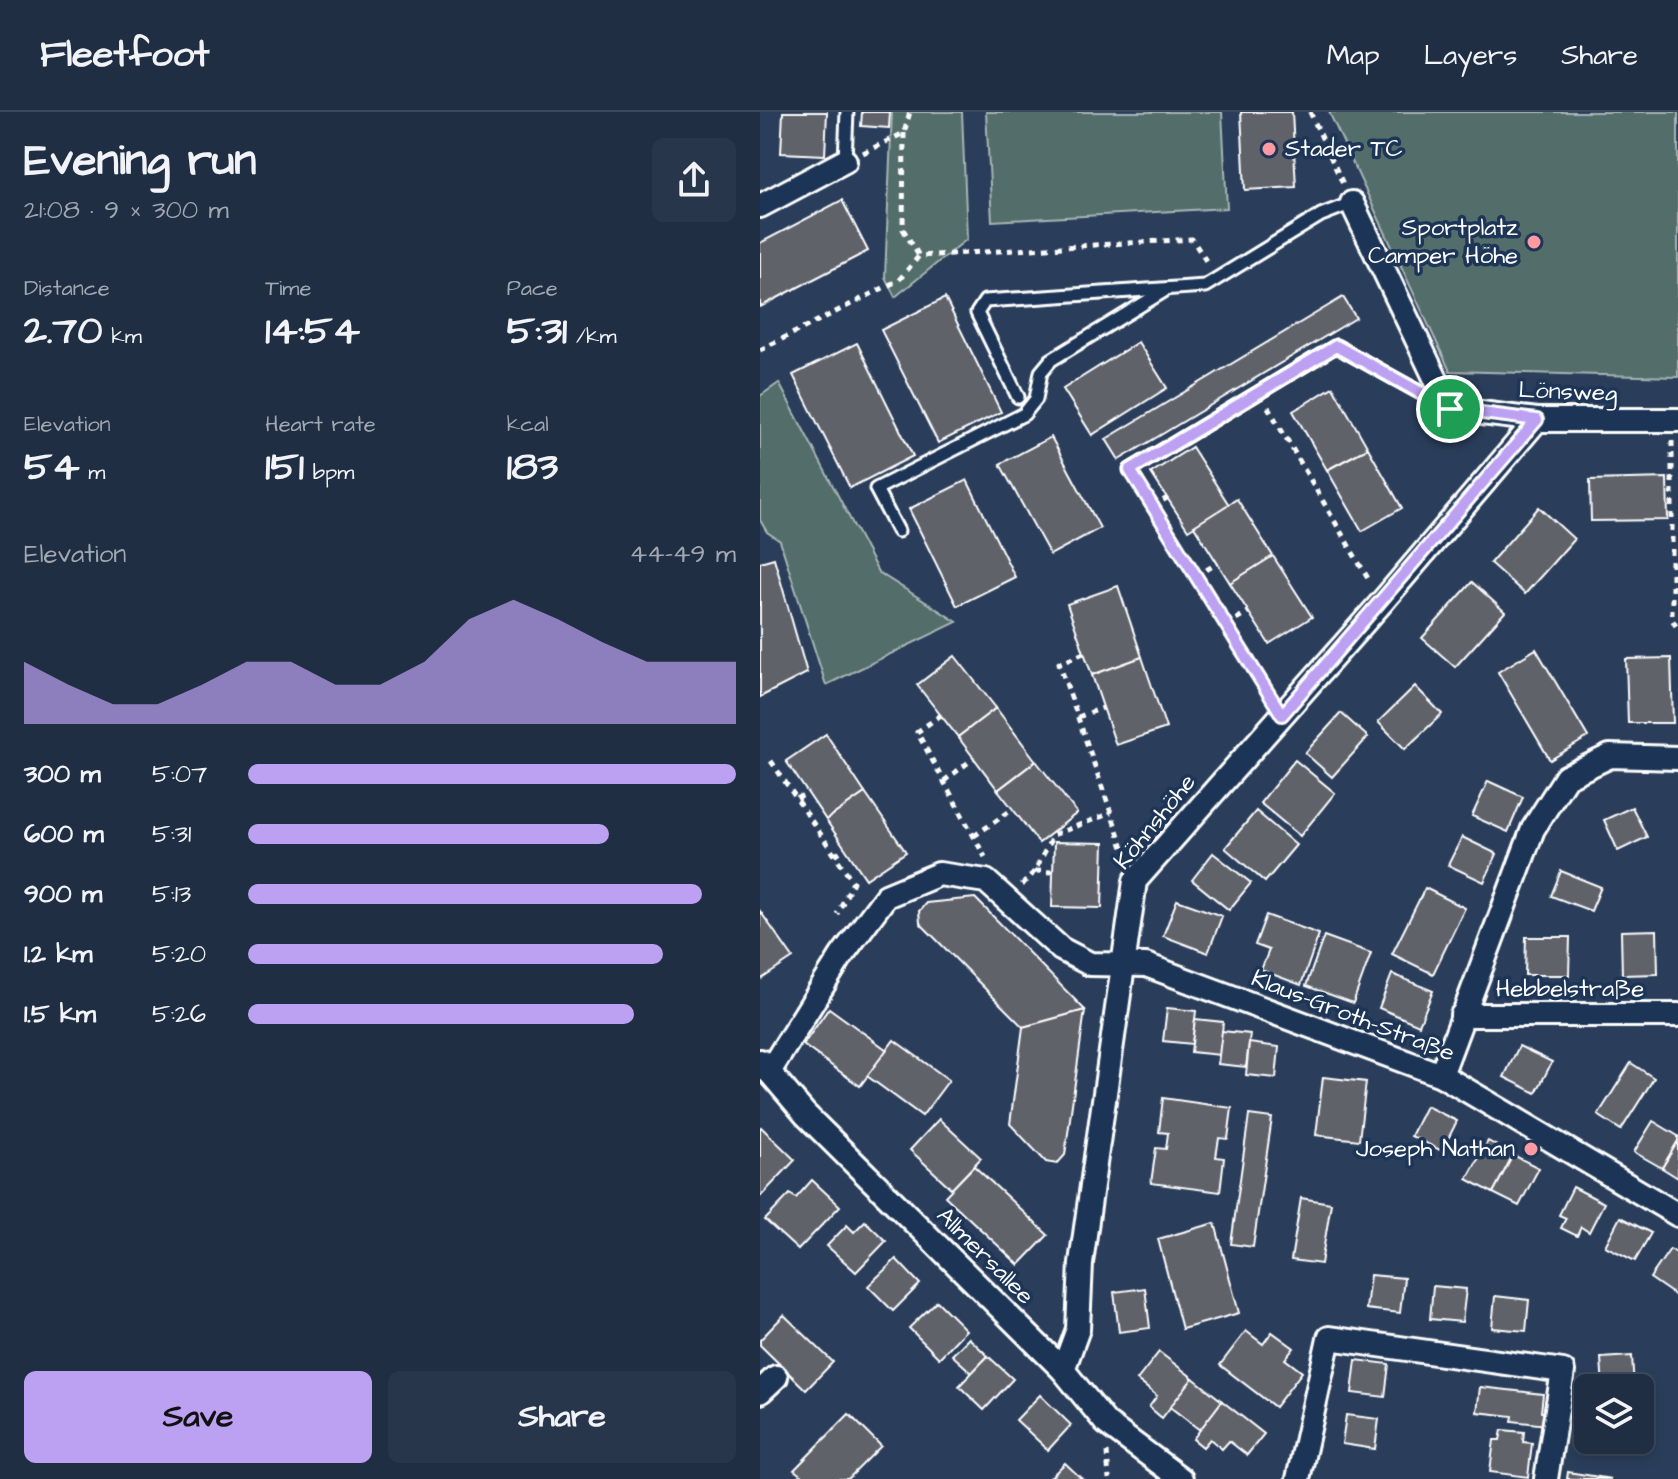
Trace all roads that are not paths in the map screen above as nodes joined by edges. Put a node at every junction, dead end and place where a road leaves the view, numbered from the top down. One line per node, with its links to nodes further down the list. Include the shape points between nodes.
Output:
1 (847, 112): 2 (lane)
2 (845, 161): 4 (street)
3 (1352, 203): 5 (lane, via 1321,215 1205,286); 7 (street)
4 (760, 206)
5 (1168, 288): 6 (lane, via 985,301 977,313); 11 (lane, via 1051,360 1041,372 1036,399 1024,414 876,489)
6 (1018, 397)
7 (1450, 409): 8 (street, Lönsweg); 10 (lane, via 1336,346)
8 (1537, 420): 9 (street, Lönsweg); 13 (street, Köhnshöhe, via 1135,881)
9 (1675, 420)
10 (1130, 470)
11 (898, 531)
12 (1678, 758): 14 (street, via 1610,756 1566,777 1533,829)
13 (1122, 964): 16 (street, Klaus-Groth-Straße, via 1090,964 1061,949 986,881 939,874 886,896); 17 (street, Klaus-Groth-Straße, via 1146,965); 19 (street, Köhnshöhe, via 1081,1263 1078,1329)
14 (1462, 1015): 15 (street, Hebbelstraße); 17 (street)
15 (1678, 1015)
16 (764, 1067): 19 (street, Allmersallee)
17 (1441, 1075): 18 (street, Klaus-Groth-Straße)
18 (1678, 1215)
19 (1063, 1370): 20 (street, Allmersallee, via 1106,1423)
20 (1181, 1479)
21 (1298, 1479): 22 (street, via 1329,1338 1563,1371)
22 (1546, 1479)

